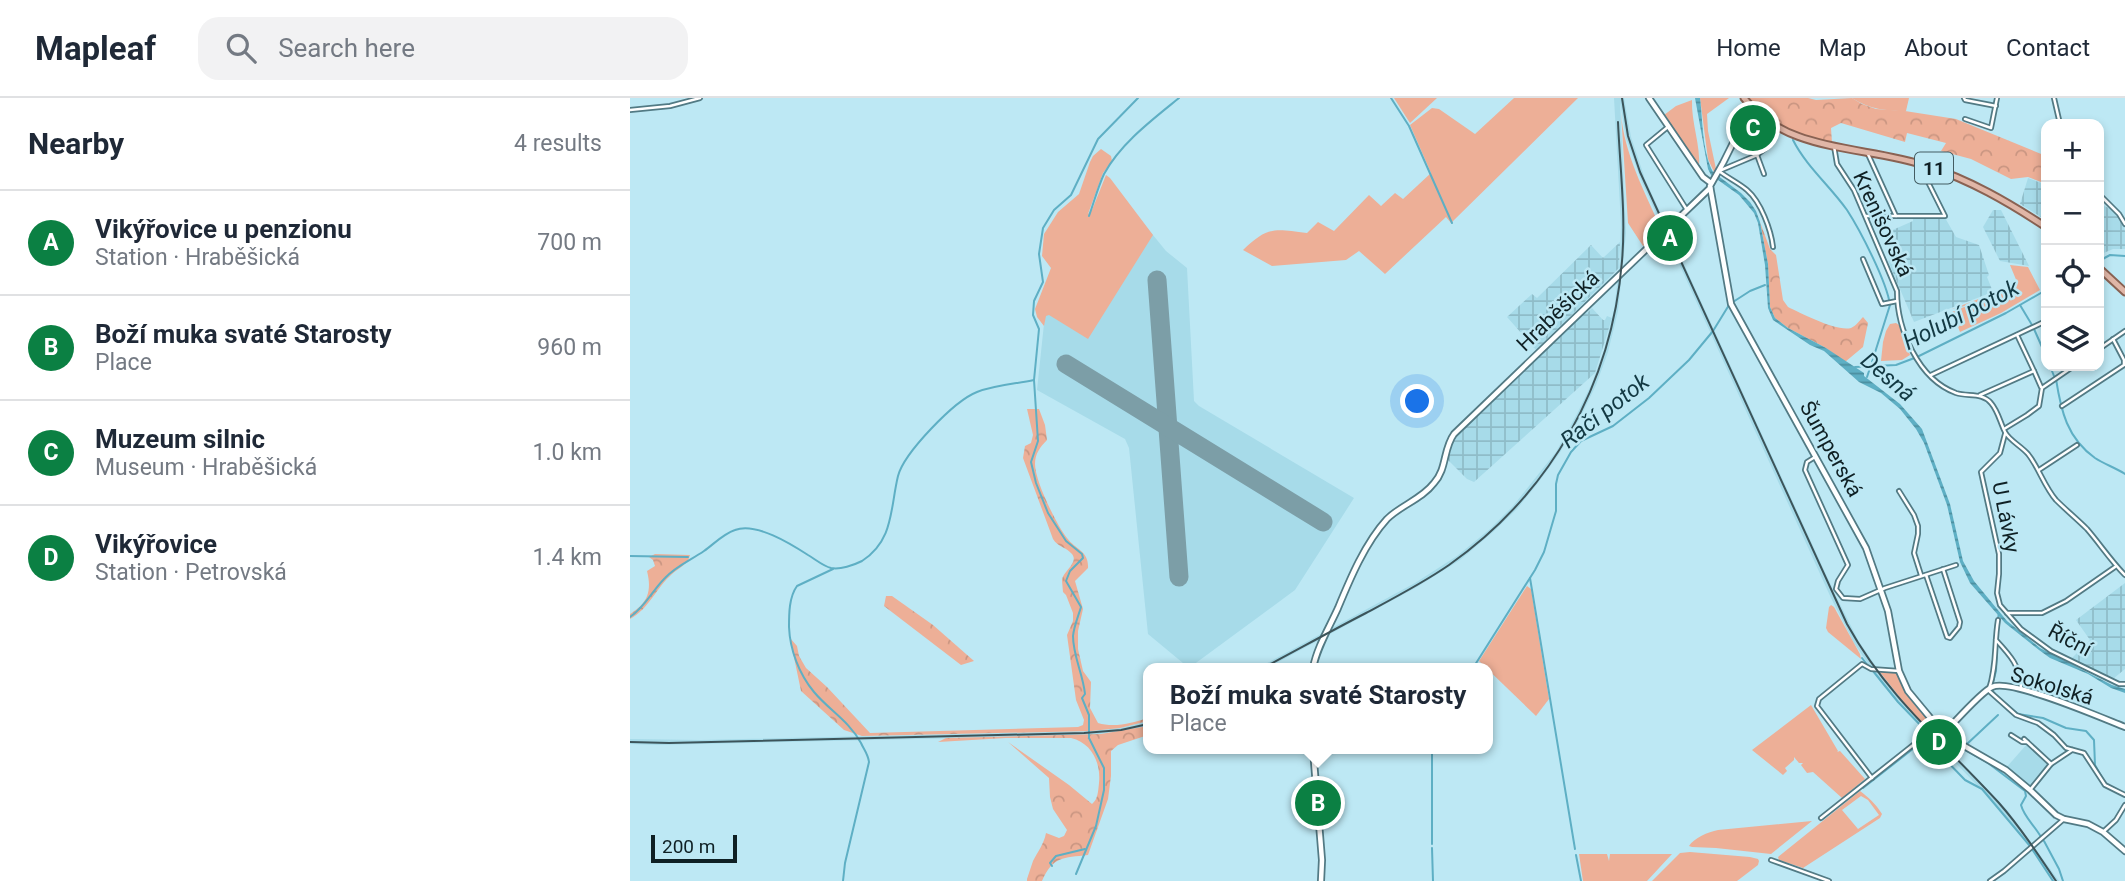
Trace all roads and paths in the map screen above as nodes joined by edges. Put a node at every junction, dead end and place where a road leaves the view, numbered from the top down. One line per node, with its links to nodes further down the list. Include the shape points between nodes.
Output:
1 (700, 98): 8 (street)
2 (1744, 98): 9 (main road, 11)
3 (1964, 98): 7 (street)
4 (1997, 98): 7 (street)
5 (2054, 98): 11 (street)
6 (1652, 99): 14 (street)
7 (1996, 106): 13 (street)
8 (630, 110)
9 (1754, 110): 15 (main road, 11, via 1789,134); 21 (street, Hraběšická)
10 (1965, 119): 13 (street, via 1989,128)
11 (2059, 119)
12 (1987, 122): 13 (street)
13 (1993, 123)
14 (1668, 125): 21 (street, via 1700,173); 23 (street, via 1646,145)
15 (1834, 146): 17 (main road, 11); 24 (street, Krenišovská, via 1836,164)
16 (1766, 148): 18 (street)
17 (1867, 151): 19 (main road, 11); 25 (street)
18 (1757, 155): 20 (street); 21 (street)
19 (1918, 163): 25 (street, via 1945,216); 26 (main road, 11, via 1976,186)
20 (1764, 174)
21 (1714, 179): 23 (street, Hraběšická); 28 (street, via 1748,191 1769,228); 46 (street, Šumperská, via 1731,303)
22 (2104, 198): 27 (street)
23 (1688, 210): 58 (street, Hraběšická, via 1454,434 1432,487 1390,517 1376,534)
24 (1866, 216): 25 (street); 32 (street, Krenišovská)
25 (1896, 216)
26 (2041, 224)
27 (2125, 224)
28 (1773, 247)
29 (1863, 259): 32 (street, via 1882,304)
30 (2104, 274): 31 (main road)
31 (2125, 292)
32 (1897, 301): 40 (street, Krenišovská, via 1915,355)
33 (2041, 323): 35 (street)
34 (2125, 331): 36 (street)
35 (2017, 335): 38 (street); 40 (street)
36 (2113, 339): 37 (street); 43 (street, via 2124,366)
37 (2104, 345)
38 (2034, 371): 41 (street); 42 (street)
39 (2066, 371): 41 (street)
40 (1931, 375): 42 (street, Krenišovská, via 1956,393)
41 (2042, 388): 44 (street, via 2039,406)
42 (1978, 396): 44 (street, via 1989,400)
43 (2062, 406)
44 (2005, 431): 47 (street); 55 (street, U Lávky, via 2000,453 1982,472 1999,554 1997,598)
45 (2077, 445): 47 (street)
46 (1816, 456): 54 (street, Šumperská, via 1863,541); 54 (street, via 1805,468 1848,565 1836,585 1838,594 1860,599)
47 (2038, 471): 50 (street, via 2056,499)
48 (1899, 491): 53 (street, via 1918,526 1914,553)
49 (1956, 565): 51 (street)
50 (2116, 566): 52 (street); 55 (street, via 2042,613)
51 (1943, 569): 53 (street); 53 (street, via 1960,621 1950,638)
52 (2125, 575)
53 (1924, 576): 54 (street)
54 (1881, 589): 59 (street, Šumperská)
55 (2007, 613): 60 (street, Říční, via 2051,651)
56 (1998, 620): 57 (street)
57 (1995, 641): 61 (street); 62 (street, via 2017,666)
58 (1314, 663)
59 (1899, 671): 63 (street, Šumperská, via 1908,691); 70 (street, via 1862,664 1816,703)
60 (2125, 684)
61 (1991, 688): 62 (street, Sokolská); 65 (street, Sokolská); 67 (street, via 2015,715 2038,723)
62 (2021, 688): 64 (street, Sokolská)
63 (1937, 726): 65 (street, Šumperská); 70 (street)
64 (2125, 727)
65 (1945, 732): 71 (street, Šumperská)
66 (2011, 735): 69 (street, via 2026,741)
67 (2072, 750): 69 (street); 72 (street, via 2088,755 2105,785)
68 (1313, 754): 79 (street)
69 (2051, 764): 71 (street)
70 (1872, 778): 74 (street)
71 (2030, 790): 75 (street, Šumperská)
72 (2125, 795)
73 (2125, 805): 76 (street)
74 (1821, 818)
75 (2064, 819): 76 (street); 81 (street)
76 (2103, 832): 77 (street)
77 (2125, 851)
78 (1771, 860): 80 (street)
79 (1321, 881)
80 (1829, 881)
81 (1990, 881)

